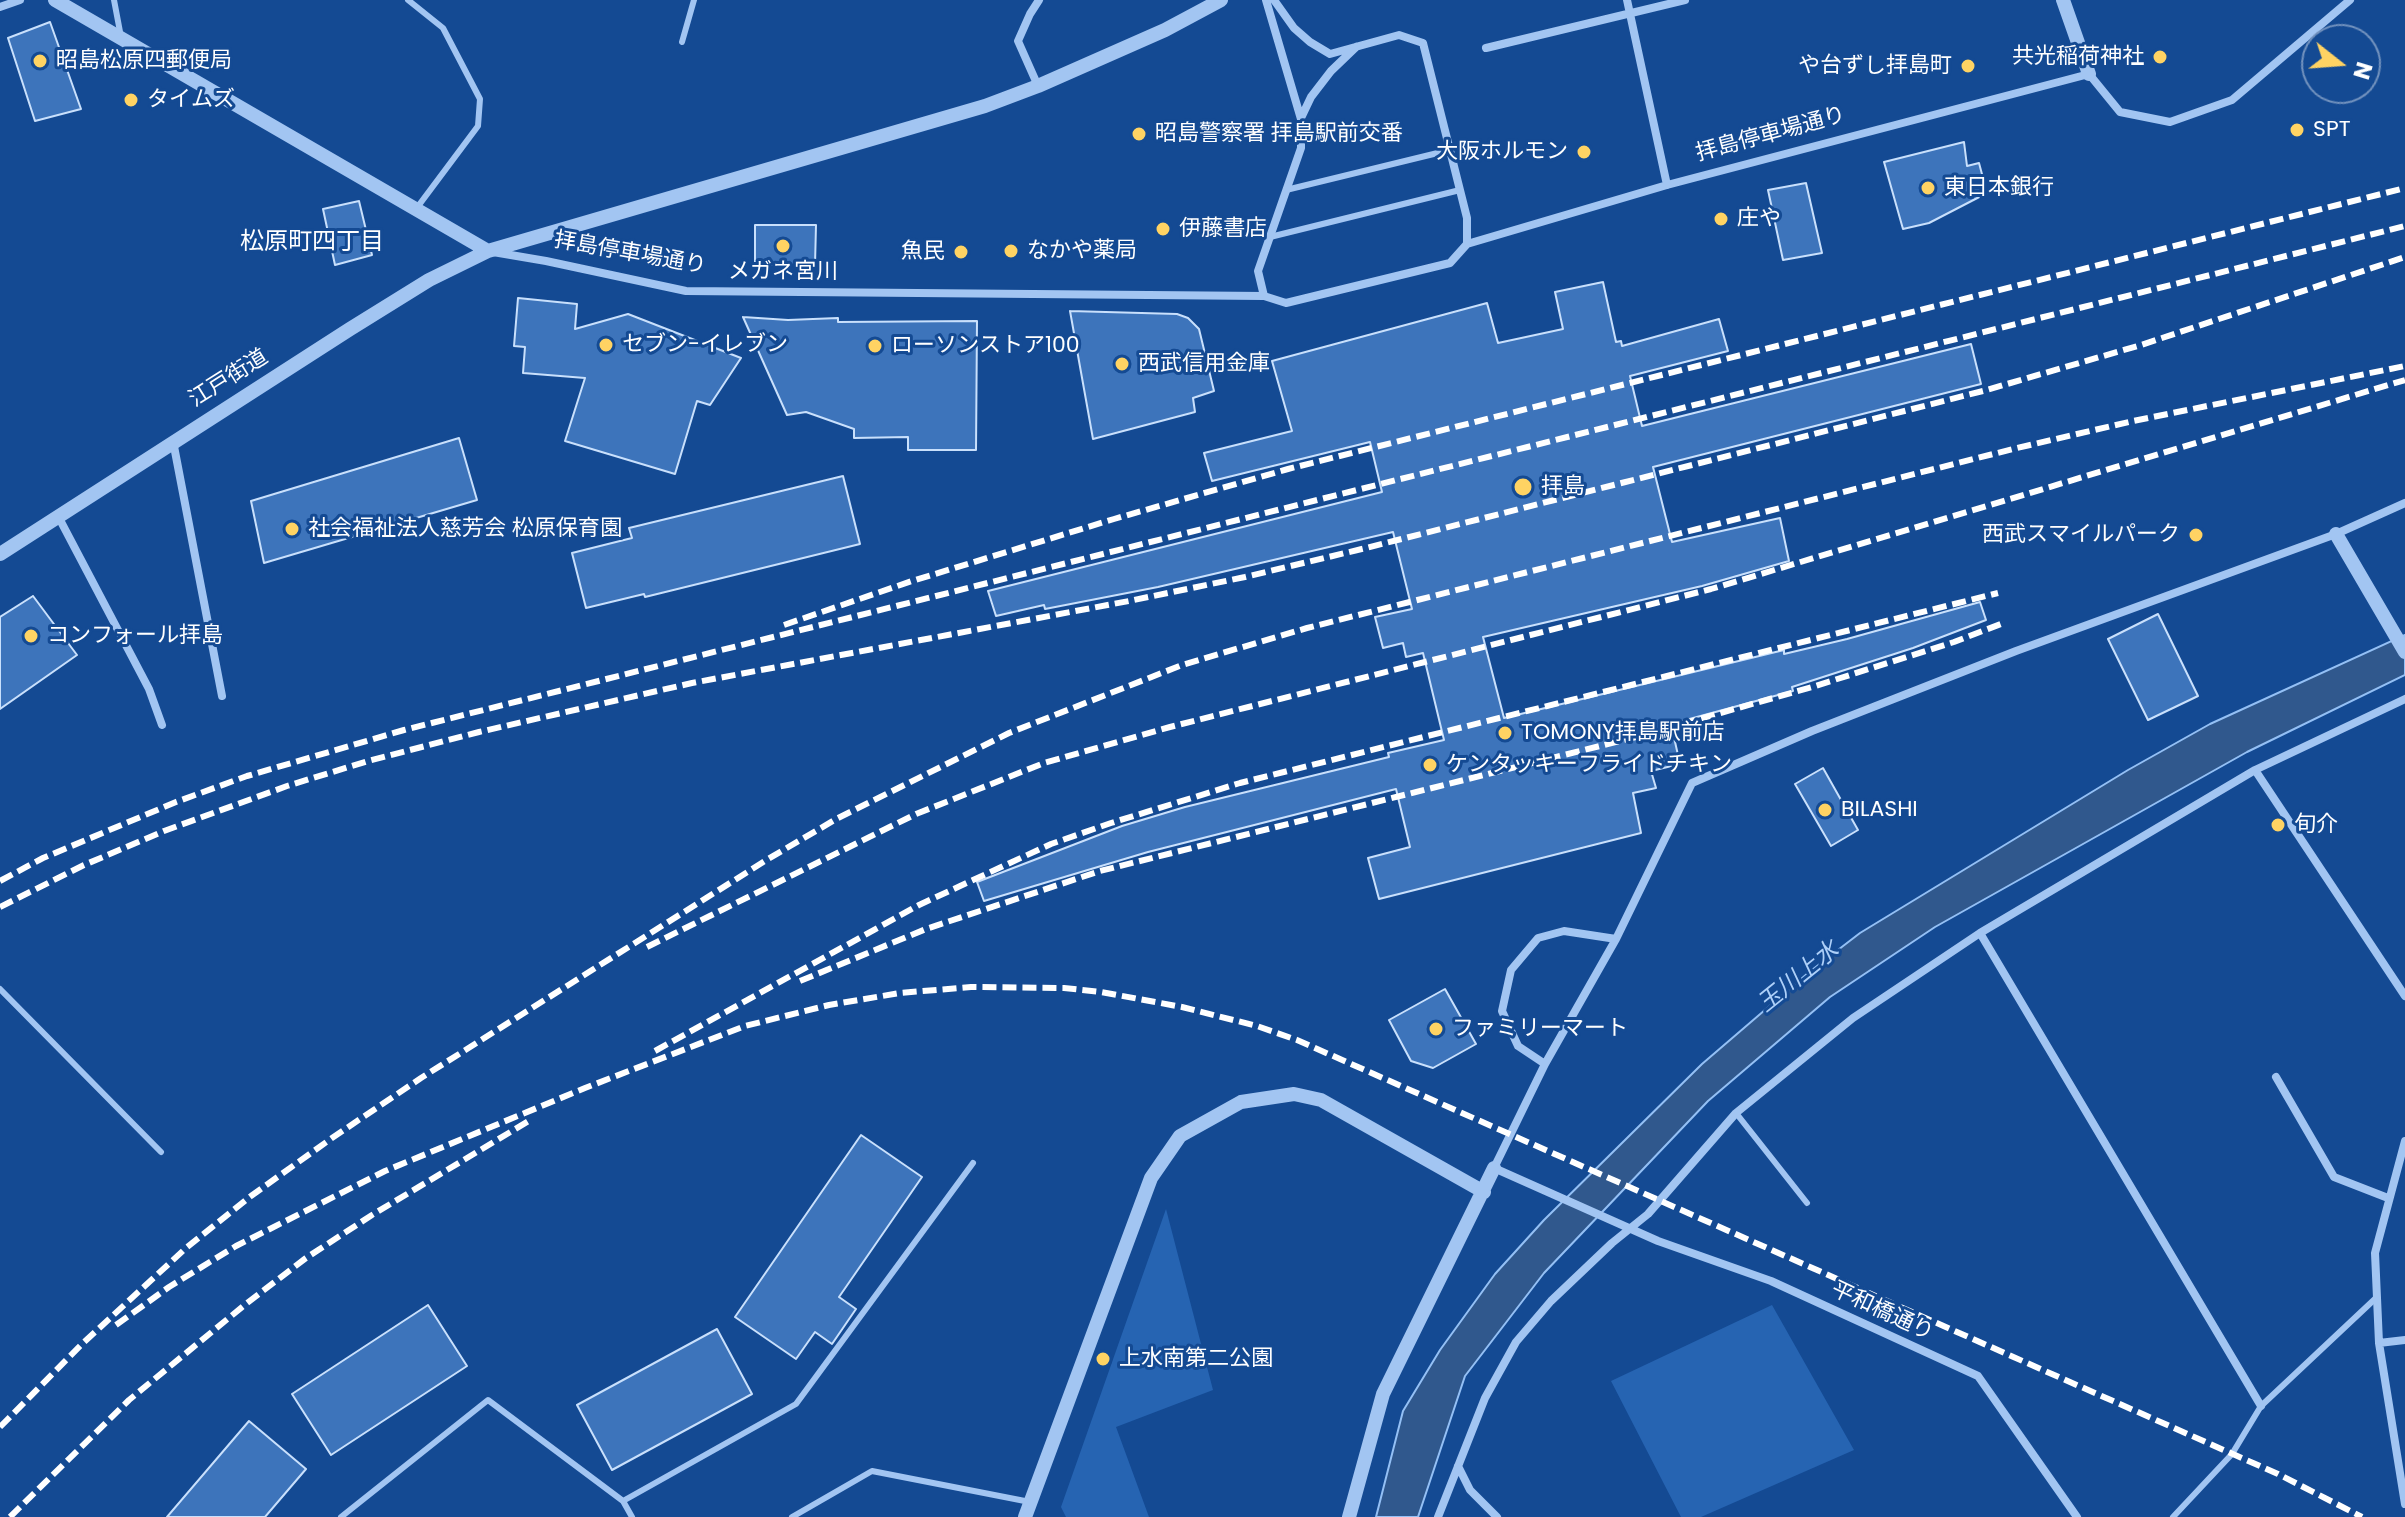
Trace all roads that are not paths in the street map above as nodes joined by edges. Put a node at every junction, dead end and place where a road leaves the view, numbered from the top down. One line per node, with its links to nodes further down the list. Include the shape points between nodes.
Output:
1 (20, 0): 14 (street)
2 (55, 0): 16 (street, 拝島停車場通り)
3 (114, 0): 16 (lane)
4 (408, 0): 27 (lane, via 443,28 480,99 478,126)
5 (694, 0): 17 (lane)
6 (1039, 0): 21 (street, via 1018,41)
7 (1221, 0): 21 (street, 江戸街道)
8 (1266, 0): 22 (street)
9 (1274, 0): 18 (street, via 1294,28 1330,54)
10 (1627, 0): 15 (street)
11 (1685, 0): 15 (street)
12 (2063, 0): 20 (street)
13 (2350, 0): 20 (street, via 2232,100 2170,122 2120,112)
14 (0, 7)
15 (1630, 13): 19 (street); 24 (street)
16 (121, 37): 27 (street, 拝島停車場通り)
17 (682, 42)
18 (1356, 47): 22 (street, via 1311,97); 23 (street, via 1399,35 1423,43)
19 (1486, 48)
20 (2089, 74): 24 (street, 拝島停車場通り)
21 (1038, 86): 30 (street, 江戸街道)
22 (1301, 119): 25 (street, via 1301,148)
23 (1450, 150): 25 (lane); 26 (street)
24 (1667, 185): 29 (street, 拝島停車場通り)
25 (1286, 190): 28 (street)
26 (1460, 190): 28 (lane); 29 (street)
27 (416, 209): 30 (street, 拝島停車場通り)
28 (1270, 237): 31 (street, via 1258,271)
29 (1467, 244): 31 (street, 拝島停車場通り, via 1450,263 1286,303)
30 (488, 251): 31 (street, 拝島停車場通り, via 686,291); 32 (street, 江戸街道, via 429,280)
31 (1264, 296)
32 (173, 441): 34 (street, 江戸街道); 38 (street)
33 (2405, 503): 35 (street)
34 (58, 516): 36 (street, 江戸街道); 40 (street, via 149,689)
35 (2336, 534): 37 (street); 43 (street, via 2016,651 1692,783)
36 (0, 554)
37 (2405, 652)
38 (222, 696)
39 (2405, 699): 41 (street)
40 (162, 725)
41 (2255, 770): 42 (street); 45 (street)
42 (1980, 933): 48 (street, via 1853,1018); 60 (street)
43 (1616, 939): 46 (street); 46 (street, via 1564,931 1538,938 1511,970 1502,1011 1518,1046)
44 (0, 989): 50 (lane)
45 (2405, 996)
46 (1545, 1064): 52 (street)
47 (2276, 1077): 54 (street, via 2334,1177)
48 (1736, 1113): 55 (lane); 56 (street)
49 (2405, 1141): 54 (street)
50 (161, 1152)
51 (973, 1163): 62 (lane, via 796,1404)
52 (1494, 1168): 53 (street); 56 (street, 平和橋通り)
53 (1484, 1192): 63 (street, via 1321,1100 1294,1094 1241,1102 1180,1136 1151,1178); 69 (street, via 1383,1394)
54 (2388, 1198): 57 (street, via 2375,1253)
55 (1807, 1203)
56 (1632, 1228): 61 (street, via 1551,1301 1516,1342 1485,1398); 72 (street, 平和橋通り, via 1771,1281 1978,1376)
57 (2377, 1297): 59 (street); 60 (lane)
58 (2405, 1340): 59 (street)
59 (2379, 1343): 64 (street)
60 (2261, 1406): 73 (lane, via 2232,1454)
61 (1458, 1466): 70 (street); 71 (street, via 1470,1490)
62 (623, 1501): 65 (lane, via 488,1400); 66 (lane)
63 (1030, 1502): 67 (lane, via 872,1471); 68 (street)
64 (2405, 1504)
65 (341, 1517)
66 (632, 1517)
67 (792, 1517)
68 (1025, 1517)
69 (1349, 1517)
70 (1438, 1517)
71 (1497, 1517)
72 (2077, 1517)
73 (2173, 1517)

